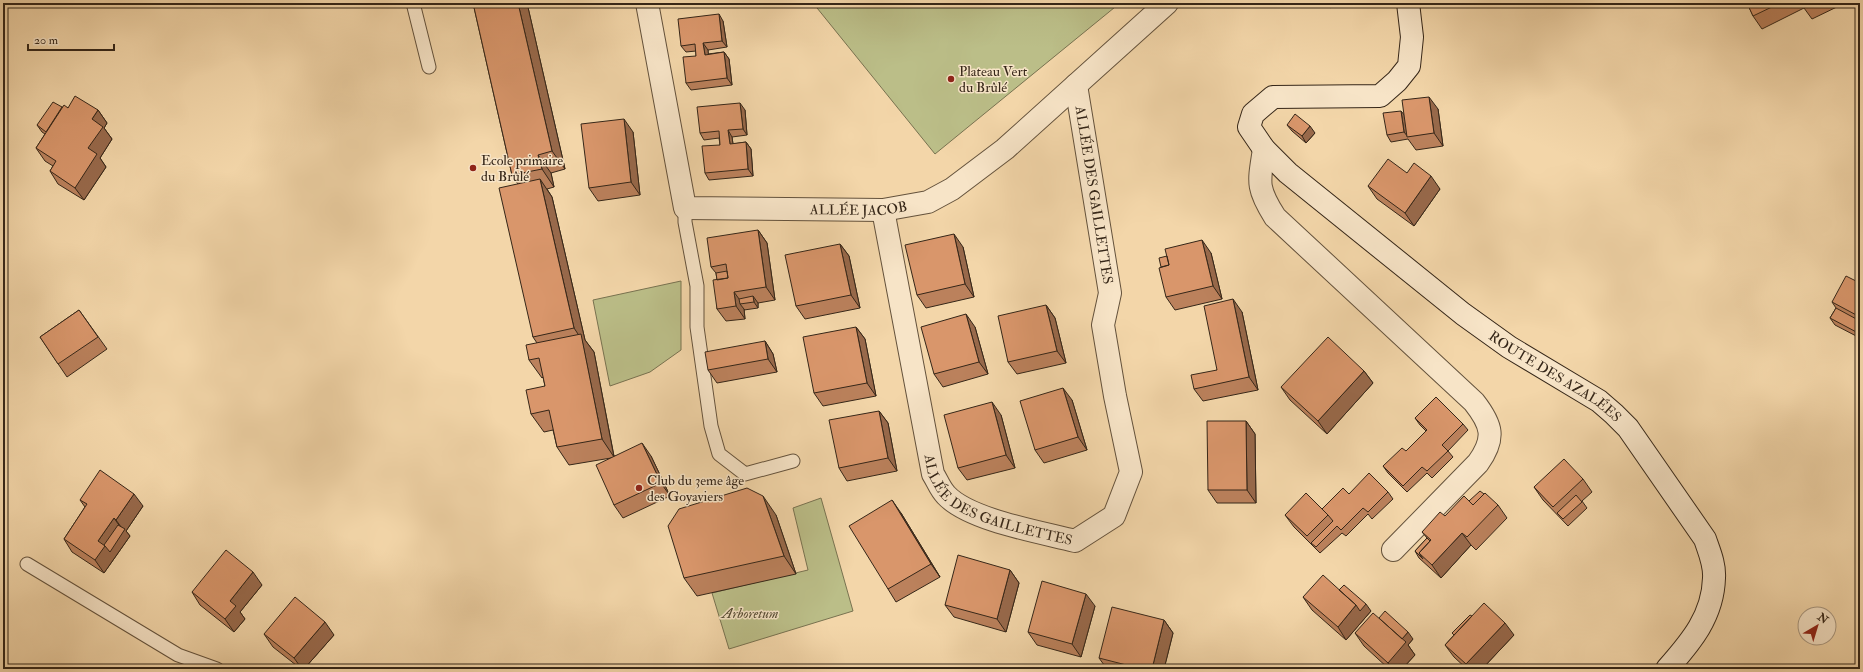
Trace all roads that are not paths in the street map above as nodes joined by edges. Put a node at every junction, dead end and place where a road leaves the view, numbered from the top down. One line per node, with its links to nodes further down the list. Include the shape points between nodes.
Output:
1 (413, 3): 5 (lane)
2 (647, 3): 8 (street)
3 (1167, 3): 6 (street, ALLÉE JACOB)
4 (1408, 3): 7 (street, ROUTE DES AZALÉES, via 1412,37 1410,66 1398,81 1380,96 1273,97 1253,114 1249,127)
5 (429, 67)
6 (1076, 85): 9 (street, ALLÉE JACOB, via 1005,149 952,189 928,202); 9 (street, ALLÉE DES GAILLETTES, via 1110,293 1103,325 1131,472 1114,516 1075,541 962,508 945,494 933,474)
7 (1264, 149): 11 (street, via 1259,185 1265,202 1275,217 1474,402 1487,418 1491,435 1487,450 1478,463); 14 (street, ROUTE DES AZALÉES, via 1288,173 1463,314 1509,347 1598,401 1628,428 1705,538 1711,558 1714,577 1710,603 1695,636)
8 (685, 208): 9 (street, ALLÉE JACOB); 10 (lane, via 685,222 697,286 696,327 711,426 719,454 745,474)
9 (883, 210)
10 (793, 461)
11 (1393, 550)
12 (27, 564): 13 (lane, via 178,655)
13 (217, 669)
14 (1667, 669)

